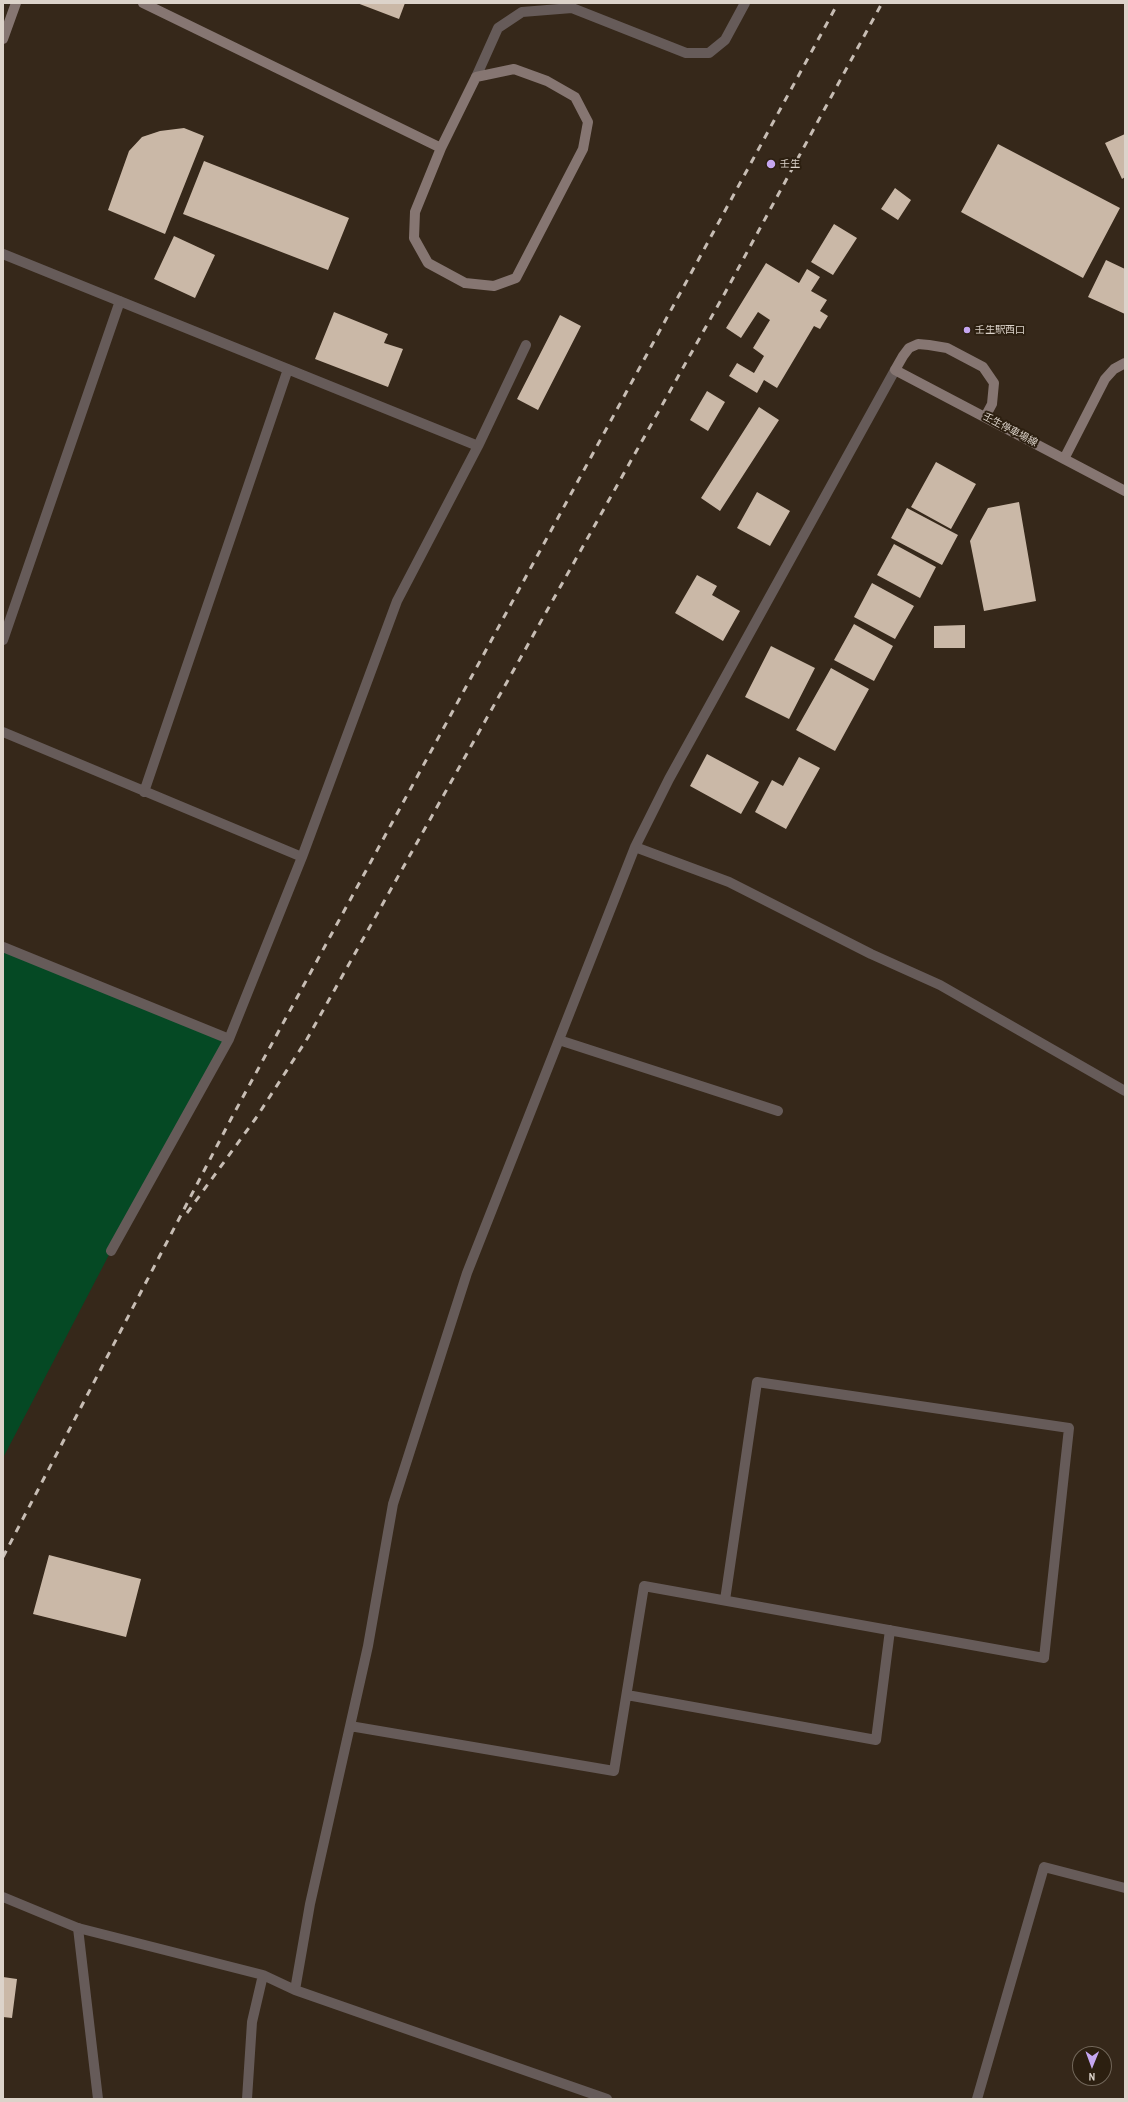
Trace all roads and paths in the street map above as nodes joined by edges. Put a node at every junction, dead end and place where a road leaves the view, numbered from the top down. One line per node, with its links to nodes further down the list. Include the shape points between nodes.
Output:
1 (16, 3): 4 (street)
2 (143, 3): 6 (street)
3 (745, 3): 5 (street, via 725,40 709,53 686,53 572,8 522,12 498,28)
4 (3, 38)
5 (476, 77): 6 (street); 6 (street, via 514,69 547,81 575,97 588,122 583,149 516,278 494,286 465,283 428,263 414,238 414,212)
6 (441, 148)
7 (3, 254): 8 (street)
8 (120, 301): 11 (street); 17 (street)
9 (526, 345): 14 (street)
10 (1125, 363): 15 (street, via 1114,369 1105,379)
11 (288, 369): 14 (street); 19 (street)
12 (895, 370): 13 (street, 壬生停車場線); 13 (street, via 909,348 918,344 953,351 983,367 994,383 992,404); 20 (street, via 669,779)
13 (985, 417): 15 (street, 壬生停車場線)
14 (478, 446): 21 (street, via 397,601)
15 (1064, 459): 16 (street, 壬生停車場線)
16 (1125, 491)
17 (3, 640)
18 (3, 732): 19 (street)
19 (144, 792): 21 (street)
20 (635, 847): 24 (street); 25 (street, via 729,882 871,954 940,985)
21 (302, 857): 23 (street)
22 (3, 947): 23 (street)
23 (229, 1039): 27 (street)
24 (559, 1040): 26 (street); 31 (street, via 466,1273 393,1504 368,1646)
25 (1125, 1091)
26 (778, 1111)
27 (111, 1251)
28 (725, 1600): 29 (street); 29 (street, via 757,1382 1069,1428 1044,1658); 30 (street, via 644,1586)
29 (890, 1630): 30 (street, via 876,1740)
30 (627, 1695): 31 (street, via 614,1772)
31 (350, 1726): 36 (street, via 310,1904)
32 (1125, 1888): 40 (street, via 1044,1867)
33 (3, 1897): 34 (street)
34 (78, 1928): 35 (street); 37 (street)
35 (263, 1975): 36 (street); 38 (street, via 252,2022)
36 (295, 1990): 39 (street)
37 (98, 2099)
38 (247, 2099)
39 (607, 2099)
40 (977, 2099)

